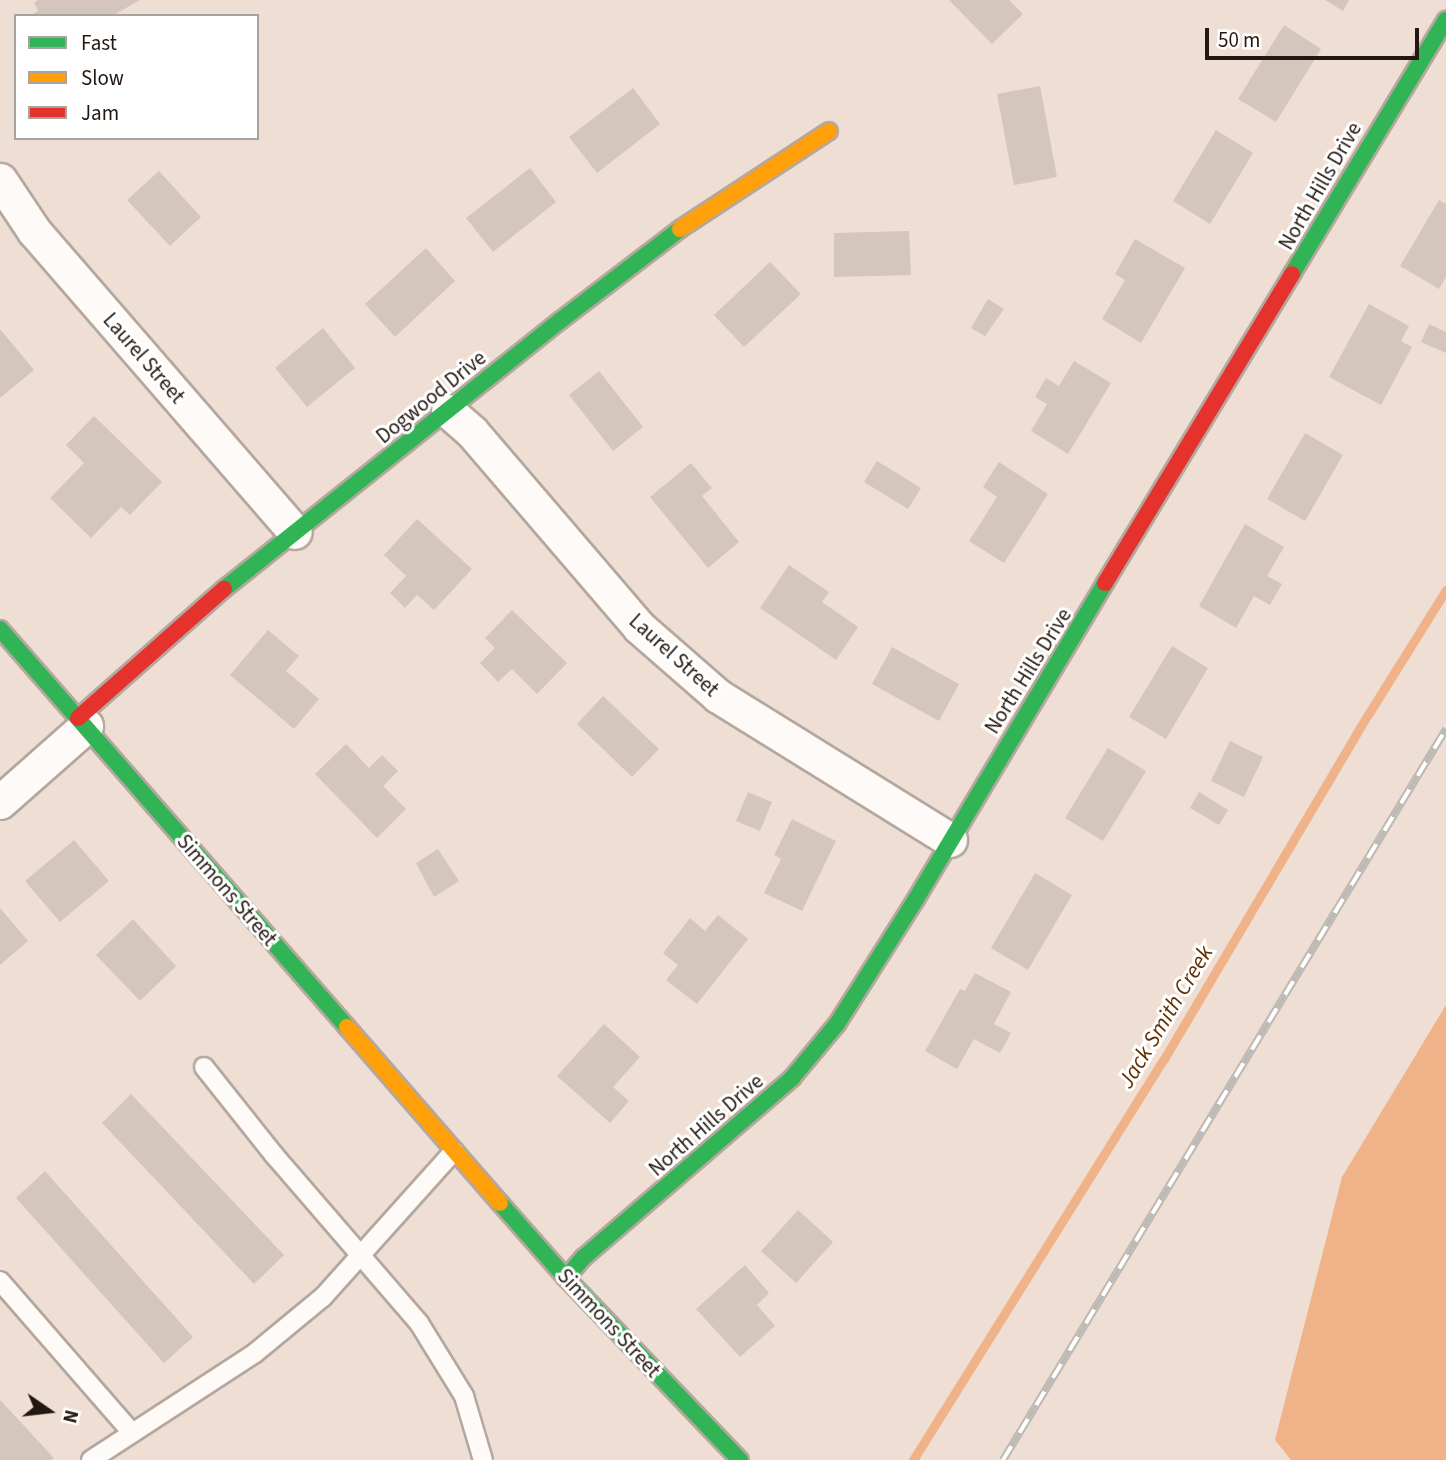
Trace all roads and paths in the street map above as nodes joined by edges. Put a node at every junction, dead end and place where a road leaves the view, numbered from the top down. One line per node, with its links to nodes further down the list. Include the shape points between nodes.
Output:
1 (1446, 20): 9 (street, North Hills Drive)
2 (829, 131): 4 (street, Dogwood Drive, via 675,233)
3 (0, 180): 5 (street, Laurel Street, via 34,230)
4 (448, 411): 5 (street, Dogwood Drive); 9 (street, Laurel Street, via 472,432 639,627 718,696)
5 (295, 533): 7 (street, Dogwood Drive, via 197,611)
6 (0, 629): 7 (street, Simmons Street)
7 (82, 722): 8 (street); 11 (street, Simmons Street)
8 (0, 802)
9 (950, 840): 13 (street, North Hills Drive, via 897,932 815,1052)
10 (204, 1067): 12 (lane)
11 (454, 1151): 12 (lane); 13 (street, Simmons Street)
12 (360, 1256): 15 (lane, via 323,1297 255,1353); 17 (lane, via 419,1323 464,1396)
13 (566, 1278): 18 (street, Simmons Street)
14 (0, 1281): 15 (lane)
15 (132, 1433): 16 (lane)
16 (91, 1460)
17 (483, 1460)
18 (740, 1460)

